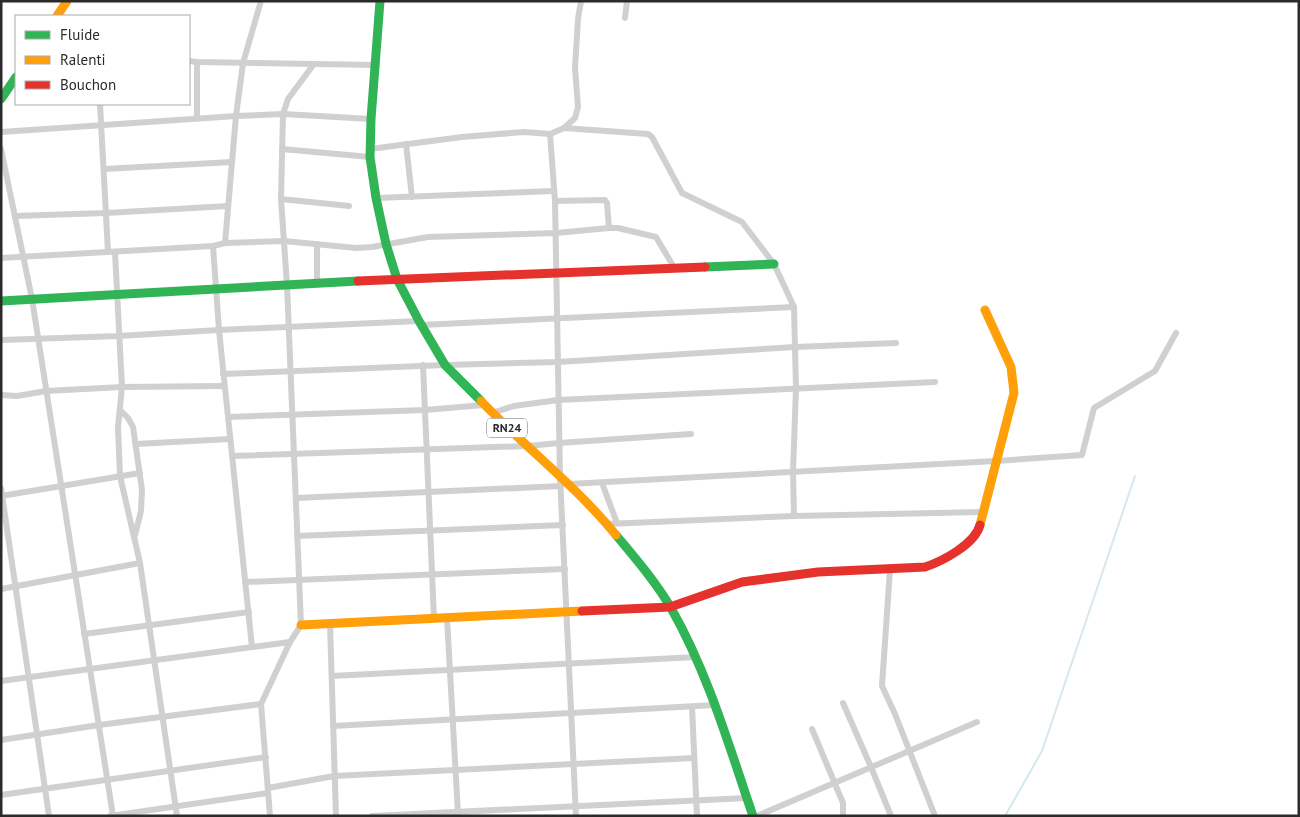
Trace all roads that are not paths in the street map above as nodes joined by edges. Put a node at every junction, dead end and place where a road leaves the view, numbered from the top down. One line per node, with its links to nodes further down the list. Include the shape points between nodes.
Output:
1 (67, 1): 6 (street)
2 (261, 1): 10 (street)
3 (380, 1): 12 (street, RN24)
4 (581, 1): 21 (street, via 575,68 578,107 575,118)
5 (627, 1): 7 (street)
6 (58, 15)
7 (625, 18)
8 (190, 61): 9 (street)
9 (197, 62): 10 (street); 18 (street)
10 (243, 63): 11 (street); 17 (street)
11 (314, 64): 12 (street); 16 (street, via 288,99)
12 (375, 65): 19 (street, RN24)
13 (15, 78): 14 (street)
14 (1, 99)
15 (100, 105): 20 (street)
16 (283, 114): 17 (street); 19 (street); 26 (street)
17 (236, 116): 18 (street); 28 (street)
18 (197, 118): 20 (street)
19 (371, 119): 27 (street, RN24)
20 (102, 125): 22 (street); 29 (street)
21 (564, 128): 23 (street); 49 (street, via 648,134 682,193 742,222)
22 (1, 132)
23 (550, 134): 24 (street, via 524,132); 30 (street)
24 (406, 144): 27 (street); 31 (street)
25 (1, 149): 38 (street)
26 (282, 149): 27 (street); 33 (street)
27 (370, 153): 32 (street, RN24)
28 (232, 162): 29 (street); 35 (street)
29 (104, 170): 37 (street)
30 (554, 191): 31 (street); 34 (street)
31 (412, 197): 32 (street)
32 (376, 198): 44 (street, RN24)
33 (281, 199): 36 (street); 41 (street)
34 (555, 202): 39 (street, via 605,200 608,203); 40 (street)
35 (228, 206): 37 (street); 42 (street)
36 (349, 206)
37 (106, 213): 38 (street); 46 (street)
38 (15, 216): 47 (street)
39 (609, 228): 40 (street); 50 (street, via 656,237)
40 (556, 233): 44 (street, via 428,237); 51 (street)
41 (284, 241): 42 (street); 43 (street); 54 (street)
42 (225, 244): 45 (street)
43 (318, 244): 44 (street, via 356,248); 53 (street)
44 (386, 244): 52 (street, RN24)
45 (214, 246): 46 (street); 55 (street)
46 (111, 252): 47 (street); 56 (street)
47 (23, 257): 48 (street); 57 (street)
48 (1, 258)
49 (774, 264): 50 (street); 59 (street)
50 (675, 269): 51 (street)
51 (557, 274): 52 (street); 61 (street)
52 (397, 279): 53 (street); 62 (street, RN24)
53 (317, 283): 54 (street)
54 (287, 285): 55 (street); 63 (street)
55 (216, 289): 56 (street); 64 (street)
56 (116, 294): 57 (street); 66 (street)
57 (32, 300): 58 (street); 67 (street)
58 (1, 301)
59 (794, 307): 61 (street); 70 (street)
60 (985, 310): 97 (street, via 1011,367 1014,393)
61 (558, 318): 62 (street); 71 (street)
62 (420, 323): 63 (street); 72 (street, RN24)
63 (288, 327): 64 (street); 74 (street)
64 (218, 330): 66 (street); 75 (street)
65 (1176, 333): 97 (street, via 1155,371 1094,408 1082,455)
66 (118, 336): 67 (street); 78 (street)
67 (38, 338): 68 (street); 80 (street)
68 (1, 340)
69 (896, 343): 70 (street)
70 (795, 347): 71 (street); 79 (street)
71 (558, 362): 72 (street); 82 (street)
72 (445, 365): 73 (street); 83 (street, RN24)
73 (423, 366): 74 (street); 85 (street)
74 (290, 371): 75 (street); 87 (street)
75 (223, 374): 77 (street)
76 (935, 382): 79 (street)
77 (224, 386): 78 (street); 88 (street)
78 (122, 387): 80 (street); 84 (street)
79 (796, 388): 82 (street); 98 (street)
80 (46, 391): 81 (street); 103 (street)
81 (1, 395)
82 (558, 400): 86 (street, via 514,406); 91 (street)
83 (484, 405): 85 (street); 86 (street, RN24)
84 (120, 410): 92 (street, via 133,427); 100 (street)
85 (425, 410): 87 (street); 94 (street)
86 (492, 413): 93 (street, RN24)
87 (292, 415): 88 (street); 95 (street)
88 (228, 418): 90 (street)
89 (691, 434): 91 (street)
90 (230, 440): 92 (street); 96 (street)
91 (559, 442): 93 (street); 101 (street)
92 (136, 444): 99 (street)
93 (528, 446): 94 (street); 101 (street, RN24)
94 (427, 450): 95 (street); 105 (street)
95 (294, 454): 96 (street); 107 (street)
96 (232, 456): 122 (street)
97 (996, 461): 98 (street); 108 (street)
98 (793, 472): 102 (street); 109 (street)
99 (140, 473): 100 (street); 115 (street, via 141,511)
100 (120, 476): 103 (street); 115 (street)
101 (560, 476): 104 (street, RN24)
102 (602, 483): 104 (street); 110 (street)
103 (61, 485): 106 (street); 120 (street)
104 (565, 485): 105 (street); 111 (street, RN24); 112 (street)
105 (429, 492): 107 (street); 113 (street)
106 (2, 493): 123 (street)
107 (296, 498): 114 (street)
108 (983, 512): 109 (street); 118 (street, via 978,532 967,544 936,564)
109 (794, 516): 110 (street)
110 (618, 523): 111 (street)
111 (607, 524): 125 (street, RN24)
112 (563, 525): 113 (street); 117 (street)
113 (430, 530): 114 (street); 119 (street)
114 (297, 536): 121 (street)
115 (134, 538): 116 (street)
116 (140, 563): 120 (street); 132 (street)
117 (565, 569): 119 (street); 127 (street)
118 (890, 569): 125 (street, via 818,572 742,582); 157 (street, via 882,686)
119 (432, 574): 121 (street); 129 (street)
120 (75, 575): 123 (street); 133 (street)
121 (299, 580): 122 (street); 131 (street)
122 (246, 582): 126 (street)
123 (16, 587): 124 (street); 142 (street)
124 (1, 589)
125 (670, 607): 127 (street); 136 (street, RN24)
126 (249, 612): 132 (street); 135 (street)
127 (567, 612): 128 (street); 138 (street)
128 (447, 618): 129 (street); 140 (street)
129 (434, 619): 130 (street)
130 (330, 624): 131 (street); 141 (street)
131 (301, 625): 134 (street)
132 (149, 626): 133 (street); 137 (street)
133 (84, 634): 139 (street)
134 (290, 642): 135 (street); 145 (street)
135 (252, 647): 137 (street)
136 (696, 657): 138 (street); 146 (street, RN24)
137 (154, 660): 139 (street); 149 (street)
138 (569, 664): 140 (street); 148 (street)
139 (90, 669): 142 (street); 152 (street)
140 (450, 670): 141 (street); 150 (street)
141 (332, 676): 153 (street)
142 (29, 677): 143 (street); 155 (street)
143 (1, 681)
144 (843, 703): 161 (street)
145 (262, 704): 149 (street); 158 (street)
146 (715, 705): 147 (street); 170 (street, RN24)
147 (692, 707): 148 (street); 159 (street)
148 (571, 713): 150 (street); 160 (street)
149 (163, 716): 152 (street); 163 (street)
150 (453, 719): 153 (street); 162 (street)
151 (977, 722): 157 (street)
152 (99, 725): 155 (street); 165 (street)
153 (333, 726): 164 (street)
154 (812, 729): 166 (street)
155 (37, 735): 156 (street); 167 (street)
156 (1, 740)
157 (910, 750): 161 (street); 186 (street)
158 (266, 757): 163 (street); 168 (street)
159 (694, 758): 160 (street); 171 (street)
160 (574, 764): 162 (street); 173 (street)
161 (871, 767): 166 (street); 185 (street)
162 (455, 770): 164 (street); 174 (street)
163 (171, 771): 165 (street); 172 (street)
164 (334, 776): 168 (street); 179 (street)
165 (107, 780): 167 (street); 176 (street)
166 (834, 782): 183 (street); 184 (street, via 843,804)
167 (45, 788): 169 (street); 175 (street)
168 (268, 790): 172 (street); 178 (street)
169 (1, 795)
170 (747, 798): 171 (street); 183 (street, RN24)
171 (696, 801): 173 (street); 182 (street)
172 (176, 806): 176 (street); 177 (street)
173 (576, 806): 174 (street); 181 (street)
174 (458, 814): 180 (street)
175 (49, 816)
176 (112, 816)
177 (177, 816)
178 (270, 816)
179 (336, 816)
180 (372, 816)
181 (576, 816)
182 (697, 816)
183 (755, 816)
184 (843, 816)
185 (891, 816)
186 (935, 816)

